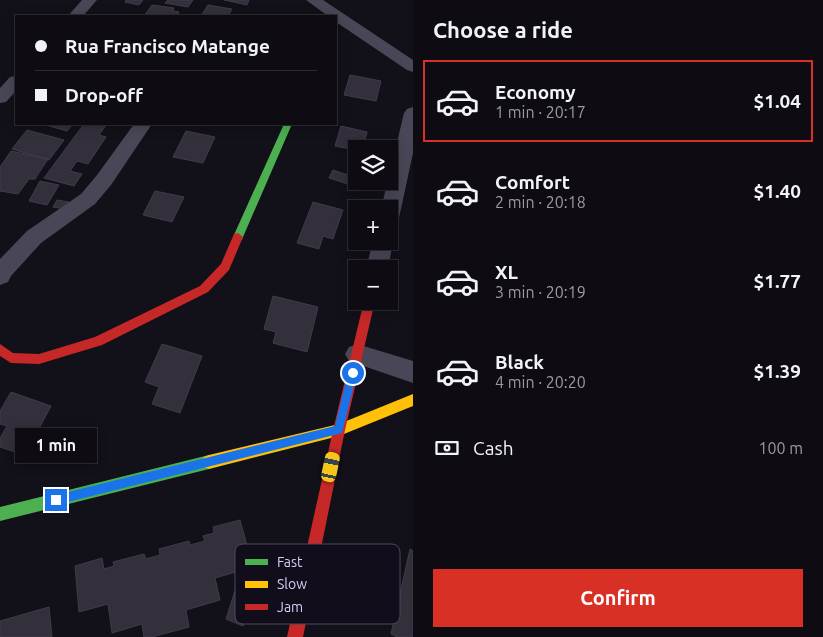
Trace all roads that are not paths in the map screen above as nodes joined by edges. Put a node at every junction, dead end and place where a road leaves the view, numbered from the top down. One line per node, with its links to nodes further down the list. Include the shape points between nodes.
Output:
1 (90, 0): 3 (street)
2 (313, 0): 4 (street)
3 (76, 15)
4 (335, 15)
5 (337, 16): 6 (street)
6 (413, 67)
7 (15, 82): 8 (street)
8 (0, 98)
9 (413, 113): 12 (street)
10 (142, 125): 13 (street, via 88,199 34,237)
11 (288, 125): 15 (street, via 225,266 204,289 98,341 39,359 11,358)
12 (393, 200)
13 (0, 276)
14 (368, 310): 16 (street)
15 (0, 349)
16 (357, 354): 17 (street); 19 (street)
17 (413, 372)
18 (413, 400): 19 (street)
19 (339, 430): 20 (street); 21 (street)
20 (0, 514)
21 (315, 544)
22 (298, 624): 23 (street)
23 (295, 637)

